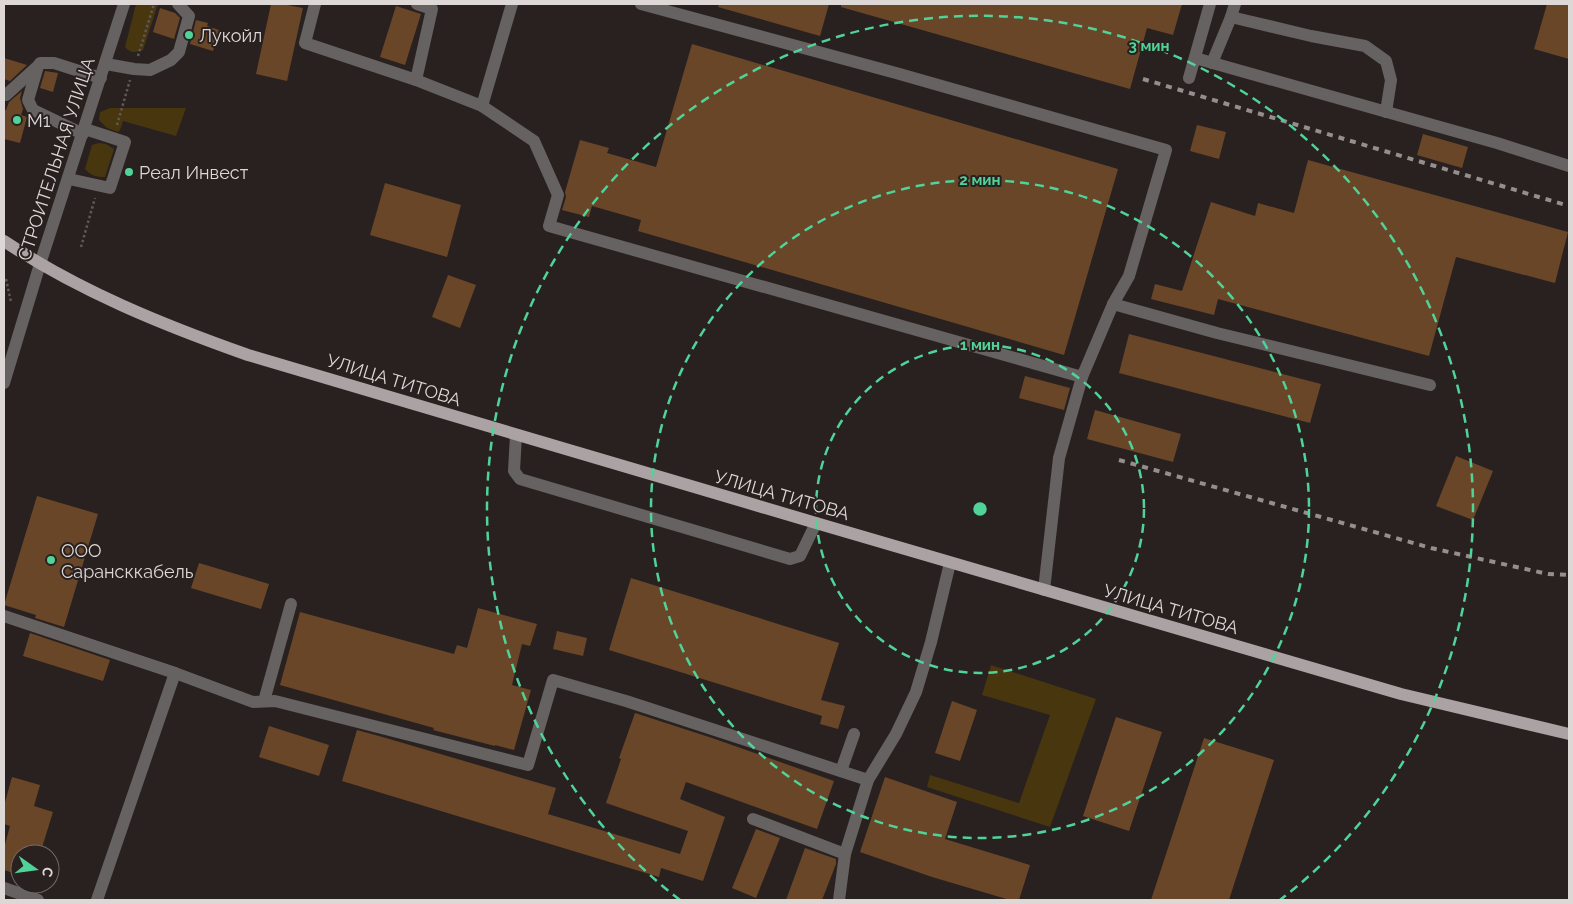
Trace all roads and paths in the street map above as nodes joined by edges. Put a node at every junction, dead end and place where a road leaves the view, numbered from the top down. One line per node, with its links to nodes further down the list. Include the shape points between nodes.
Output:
1 (124, 4): 12 (street, СТРОИТЕЛЬНАЯ УЛИЦА)
2 (178, 4): 12 (street, via 189,16 179,52 172,60 150,70)
3 (315, 4): 16 (street, via 305,43)
4 (417, 4): 16 (street, via 432,9)
5 (512, 4): 18 (street)
6 (641, 4): 27 (street, via 1166,150 1129,276)
7 (1210, 4): 10 (street)
8 (1235, 4): 9 (street)
9 (1231, 18): 11 (street); 19 (street, via 1365,46 1386,61 1391,80)
10 (1195, 58): 11 (street); 15 (street)
11 (1212, 62): 19 (street)
12 (106, 64): 14 (street, СТРОИТЕЛЬНАЯ УЛИЦА)
13 (38, 66): 14 (street, via 40,63 54,63); 17 (street); 20 (street, via 28,100 33,110)
14 (101, 78): 20 (street, СТРОИТЕЛЬНАЯ УЛИЦА)
15 (1189, 78)
16 (416, 80): 18 (street)
17 (4, 95)
18 (482, 106): 29 (street, via 534,141 558,195 549,226)
19 (1386, 112): 21 (street)
20 (84, 132): 22 (street, СТРОИТЕЛЬНАЯ УЛИЦА); 22 (street, via 125,142 110,188)
21 (1569, 166)
22 (69, 179): 24 (street, СТРОИТЕЛЬНАЯ УЛИЦА)
23 (4, 241): 24 (main road, УЛИЦА ТИТОВА)
24 (40, 264): 28 (street, СТРОИТЕЛЬНАЯ УЛИЦА); 32 (main road, УЛИЦА ТИТОВА, via 134,312 202,339)
25 (6, 280): 26 (path)
26 (11, 302)
27 (1113, 304): 29 (street); 31 (street, via 1217,333)
28 (9, 345): 30 (street, СТРОИТЕЛЬНАЯ УЛИЦА)
29 (1082, 377): 35 (street, via 1059,458)
30 (4, 383)
31 (1430, 384)
32 (516, 435): 33 (main road, УЛИЦА ТИТОВА); 33 (street, via 514,471 520,479 790,559 800,556)
33 (816, 523): 34 (main road, УЛИЦА ТИТОВА)
34 (950, 563): 35 (main road, УЛИЦА ТИТОВА); 43 (street, via 916,692 896,734)
35 (1044, 590): 41 (main road, УЛИЦА ТИТОВА, via 1400,694)
36 (292, 604): 39 (street)
37 (4, 616): 38 (street)
38 (175, 673): 39 (street, via 253,702); 48 (street)
39 (264, 701): 42 (street, via 275,701 528,765 553,680)
40 (854, 734): 42 (street)
41 (1569, 734)
42 (841, 772): 43 (street)
43 (868, 780): 45 (street)
44 (753, 820): 45 (street)
45 (845, 854): 49 (street)
46 (4, 888): 47 (street)
47 (38, 900)
48 (97, 900)
49 (839, 900)

